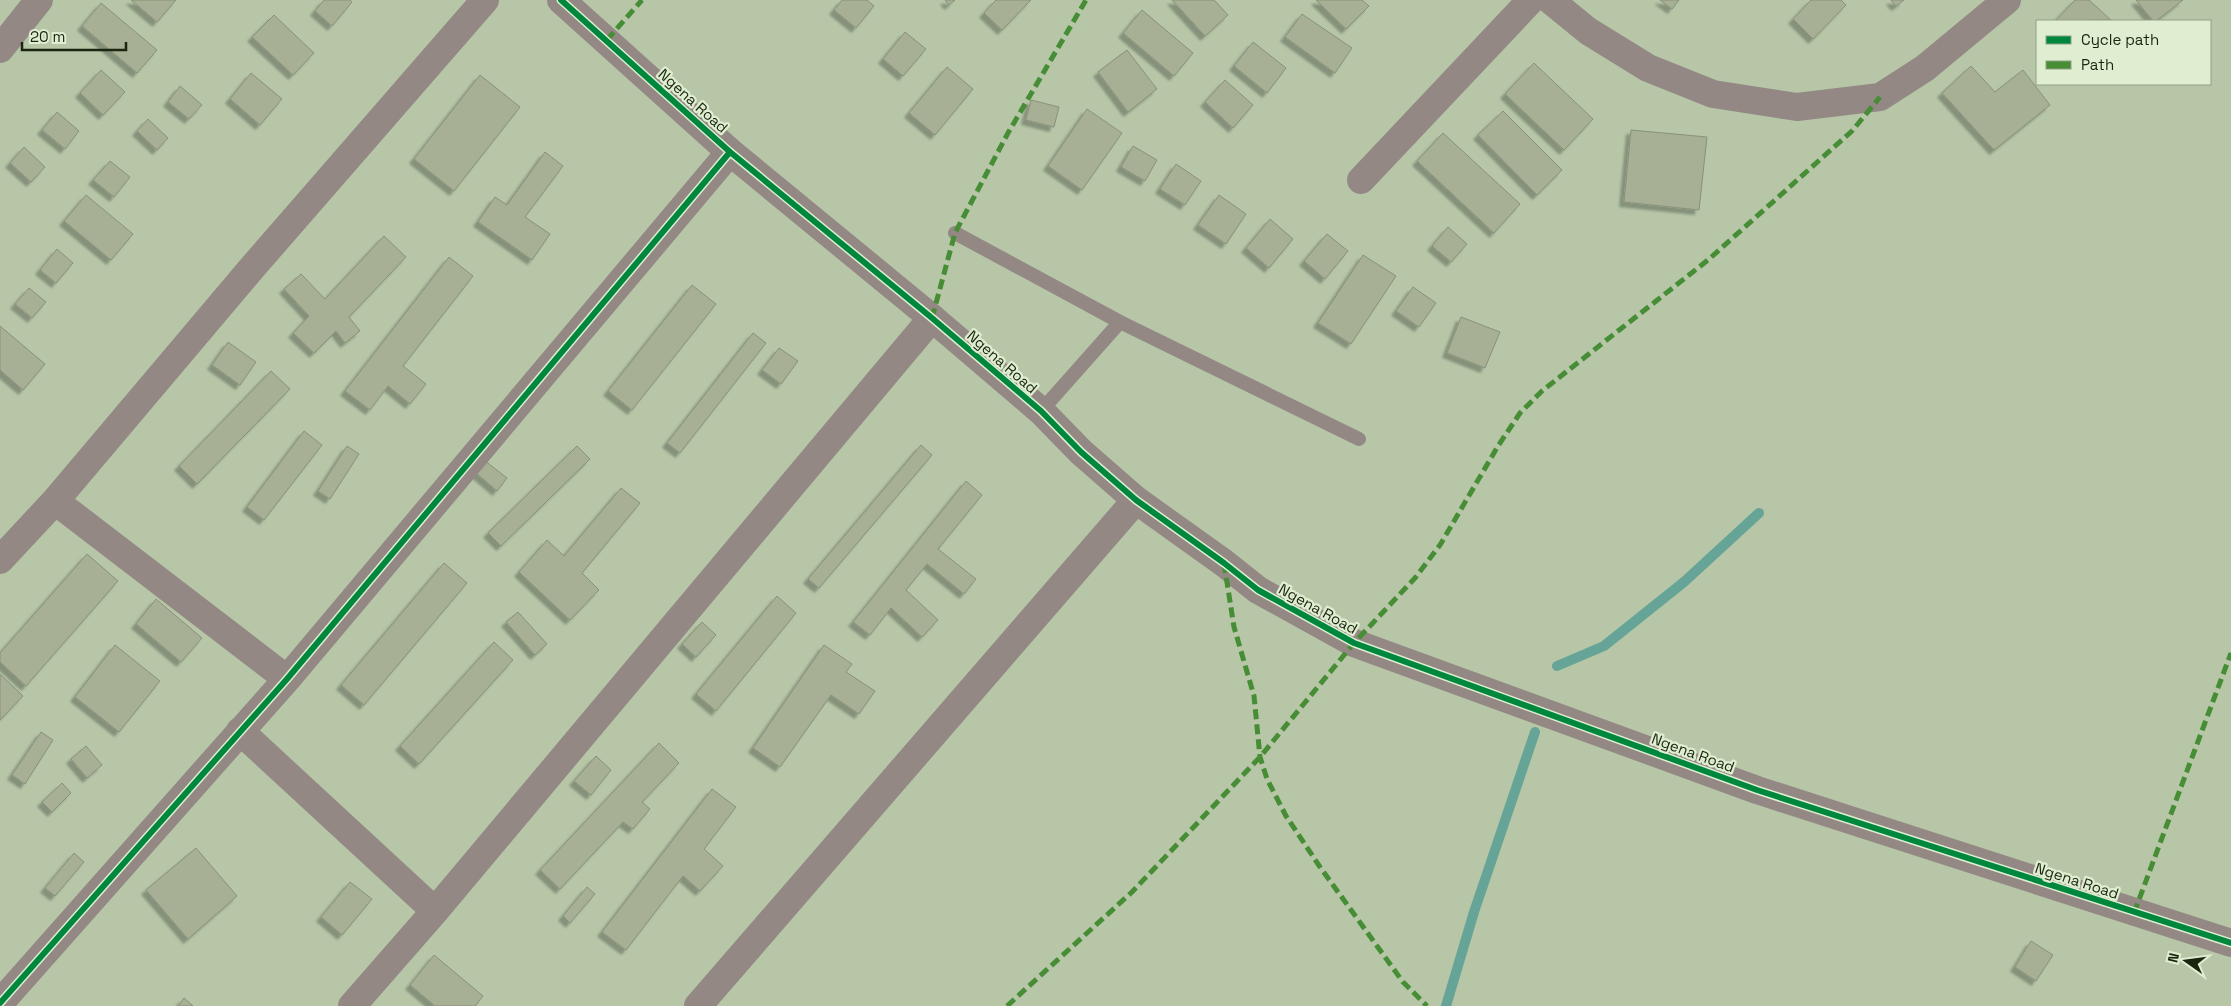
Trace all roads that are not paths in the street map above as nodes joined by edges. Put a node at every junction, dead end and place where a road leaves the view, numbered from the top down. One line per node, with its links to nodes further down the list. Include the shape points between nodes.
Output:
1 (39, 0): 7 (street)
2 (486, 0): 16 (street, via 251,269)
3 (561, 0): 8 (street, Ngena Road)
4 (1531, 0): 9 (street)
5 (1550, 0): 6 (street, via 1588,31 1648,68 1713,94 1797,107 1880,97 1925,68)
6 (2007, 0)
7 (5, 33)
8 (730, 152): 11 (street, Ngena Road); 18 (street)
9 (1361, 180)
10 (955, 233): 12 (lane)
11 (932, 318): 13 (street, Ngena Road); 20 (street)
12 (1120, 322): 13 (lane); 14 (lane)
13 (1040, 411): 15 (street, Ngena Road)
14 (1359, 439)
15 (1136, 500): 21 (street, Ngena Road, via 1258,590 1354,643 1757,790); 24 (street)
16 (55, 501): 17 (street); 18 (street)
17 (0, 560)
18 (287, 679): 19 (street)
19 (240, 731): 20 (street); 22 (street)
20 (435, 911): 23 (street)
21 (2231, 943)
22 (0, 1003)
23 (352, 1006)
24 (698, 1006)

